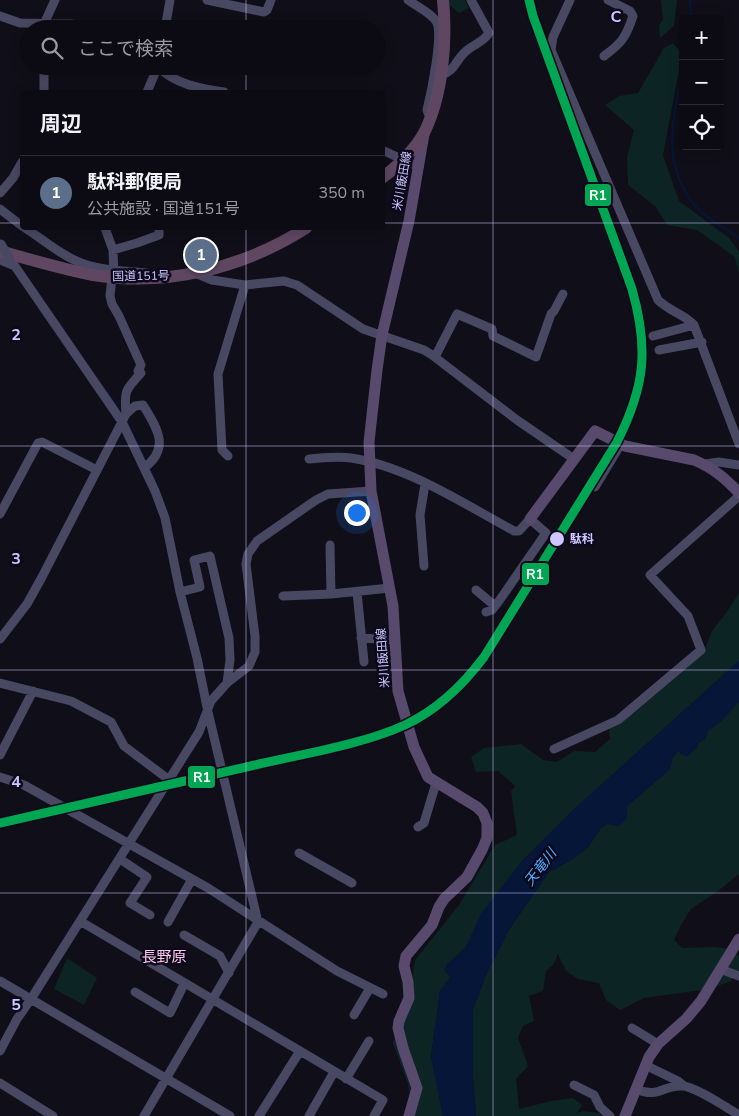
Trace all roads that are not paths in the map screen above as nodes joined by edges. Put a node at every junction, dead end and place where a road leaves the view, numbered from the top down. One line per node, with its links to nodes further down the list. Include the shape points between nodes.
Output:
1 (55, 0): 11 (street)
2 (170, 0): 12 (street)
3 (207, 0): 4 (street, via 264,12)
4 (271, 0)
5 (408, 0): 22 (street, via 438,25 437,54 427,110)
6 (443, 0): 18 (highway)
7 (471, 0): 18 (street, via 489,33 464,53 450,72)
8 (570, 0): 43 (street, via 551,50 658,300)
9 (608, 0): 14 (street, via 630,11 633,16 624,39)
10 (0, 16): 13 (street)
11 (47, 20)
12 (167, 20)
13 (20, 23)
14 (604, 56)
15 (44, 75): 19 (street)
16 (154, 75): 20 (street)
17 (171, 75): 21 (street, via 185,84)
18 (441, 75): 22 (highway)
19 (44, 90)
20 (148, 90)
21 (208, 90)
22 (430, 118): 23 (highway)
23 (424, 134): 25 (highway); 27 (main road, 米川飯田線)
24 (385, 151): 25 (street)
25 (403, 160): 27 (street); 28 (highway)
26 (20, 166): 29 (street)
27 (419, 167): 44 (main road, 米川飯田線)
28 (385, 175)
29 (0, 193)
30 (0, 209): 31 (street)
31 (20, 224)
32 (28, 230): 40 (street, via 72,259)
33 (106, 230): 36 (street)
34 (159, 230): 36 (street, via 158,235)
35 (302, 230): 39 (highway, 国道151号, via 254,255)
36 (112, 250): 40 (street)
37 (5, 252): 38 (street); 40 (highway, 国道151号, via 83,273); 49 (street)
38 (0, 260)
39 (195, 273): 40 (highway, 国道151号, via 153,278); 41 (street, via 212,280)
40 (113, 274): 49 (street, via 112,304 141,365 138,371 141,373 125,395)
41 (244, 285): 44 (street, via 284,281 297,285 363,329); 52 (street, via 218,374 222,450)
42 (563, 294): 48 (street, via 551,314 536,357 493,336 492,329 457,314)
43 (694, 325): 45 (street); 46 (street)
44 (382, 335): 48 (street); 55 (main road, 米川飯田線, via 371,420)
45 (653, 336)
46 (702, 342): 47 (street); 51 (street)
47 (659, 350)
48 (435, 357): 54 (street)
49 (124, 418): 58 (street); 58 (street, via 135,406 143,405 155,425 160,447 156,457); 59 (street)
50 (621, 444): 54 (main road, via 595,430); 56 (main road); 61 (street)
51 (739, 444)
52 (228, 456)
53 (309, 458): 55 (street)
54 (574, 459): 65 (main road)
55 (370, 462): 60 (street); 62 (main road, 米川飯田線)
56 (705, 464): 57 (street); 63 (main road, via 726,479)
57 (739, 465)
58 (144, 468): 70 (street, via 165,518)
59 (96, 470): 64 (street, via 42,442 38,443); 77 (street, via 27,604)
60 (425, 484): 65 (street, via 514,531 519,531); 67 (street, via 420,514)
61 (595, 487)
62 (372, 491): 68 (main road, 米川飯田線); 81 (street, via 328,494 251,547 246,564 255,652 249,666)
63 (739, 495): 84 (street, via 650,575 688,616 701,650 618,720)
64 (0, 514)
65 (530, 519): 74 (street, via 546,533)
66 (330, 544): 72 (street)
67 (424, 566)
68 (390, 588): 71 (street); 78 (main road, 米川飯田線)
69 (476, 590): 74 (street)
70 (180, 592): 81 (street, via 200,587 194,560 210,556 229,638); 83 (street)
71 (357, 592): 72 (street); 76 (street)
72 (331, 594): 73 (street)
73 (283, 596)
74 (495, 606): 75 (street)
75 (486, 612)
76 (361, 638): 78 (street); 79 (street)
77 (0, 639)
78 (394, 640): 88 (main road, 米川飯田線, via 396,677 406,724 422,767)
79 (364, 662)
80 (0, 683): 82 (street)
81 (227, 683): 83 (street, via 211,701)
82 (33, 691): 85 (street); 87 (street, via 71,701 111,722 124,746)
83 (208, 712): 87 (street); 98 (street)
84 (554, 749)
85 (0, 756)
86 (0, 777): 90 (street, via 24,785)
87 (168, 780): 90 (street)
88 (436, 783): 89 (street, via 424,824); 132 (main road, 米川飯田線, via 477,807 486,818 487,838 467,877 444,899 432,925 406,956 404,966 409,998 398,1028 417,1088)
89 (418, 827)
90 (129, 844): 92 (street); 93 (street)
91 (299, 853): 94 (street)
92 (120, 859): 95 (street, via 148,877 130,903); 96 (street)
93 (192, 879): 97 (street); 98 (street)
94 (352, 883)
95 (150, 915)
96 (80, 921): 105 (street); 109 (street)
97 (168, 922)
98 (258, 922): 102 (street); 106 (street)
99 (184, 935): 102 (street, via 220,956)
100 (739, 939): 101 (main road)
101 (720, 970): 103 (street); 114 (main road, via 691,1013)
102 (229, 973): 110 (street)
103 (739, 976)
104 (0, 981): 109 (street)
105 (184, 984): 107 (street, via 170,1013); 110 (street)
106 (370, 988): 108 (street); 111 (street)
107 (134, 992)
108 (384, 994)
109 (31, 999): 115 (street); 119 (street)
110 (212, 1001): 116 (street); 119 (street)
111 (354, 1015)
112 (632, 1028): 114 (street)
113 (369, 1041): 120 (street)
114 (658, 1044): 117 (main road)
115 (0, 1051)
116 (300, 1052): 118 (street); 129 (street)
117 (645, 1065): 123 (street); 124 (main road)
118 (334, 1072): 120 (street); 130 (street)
119 (166, 1079): 127 (street); 128 (street)
120 (346, 1079): 131 (street, via 383,1100)
121 (0, 1083): 126 (street)
122 (574, 1085): 133 (street, via 594,1095)
123 (684, 1086): 124 (street, via 670,1087 654,1094); 125 (street)
124 (636, 1089): 134 (main road)
125 (739, 1115)
126 (53, 1116)
127 (144, 1116)
128 (230, 1116)
129 (259, 1116)
130 (309, 1116)
131 (374, 1116)
132 (409, 1116)
133 (610, 1116)
134 (625, 1116)

